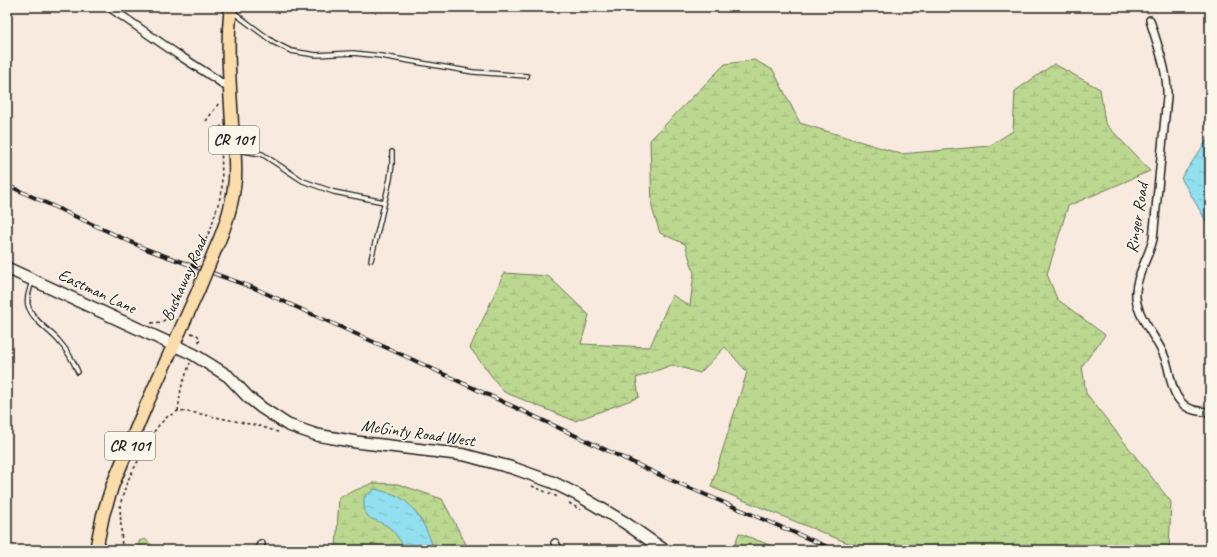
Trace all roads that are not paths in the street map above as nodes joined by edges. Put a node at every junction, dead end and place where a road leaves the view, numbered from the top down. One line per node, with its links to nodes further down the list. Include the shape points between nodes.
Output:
1 (108, 7): 5 (street)
2 (230, 9): 4 (lane, via 273,42 291,51 316,55 353,53 473,72); 5 (main road, Bushaway Road / CR 101)
3 (1150, 20): 14 (street, Ringer Road, via 1165,72 1167,97 1153,239 1136,291 1137,303 1166,359 1176,397 1192,410)
4 (527, 76)
5 (231, 90): 6 (main road, Bushaway Road / CR 101)
6 (234, 149): 8 (lane, via 262,154 303,181 334,192); 12 (main road, Bushaway Road / CR 101, bridge, via 234,189 221,236)
7 (392, 152): 8 (lane)
8 (384, 202): 9 (lane)
9 (371, 260)
10 (7, 268): 11 (main road, Eastman Lane)
11 (33, 280): 12 (main road, Eastman Lane); 13 (lane, via 28,296 28,308 73,359)
12 (173, 345): 16 (main road, Bushaway Road / CR 101, via 113,484 101,522); 18 (main road, McGinty Road West, via 228,376 248,397 288,425 317,435 465,455 513,468 552,482 578,495 624,522)
13 (78, 372)
14 (1210, 412)
15 (555, 543): 17 (street)
16 (96, 550)
17 (559, 550)
18 (664, 550)

